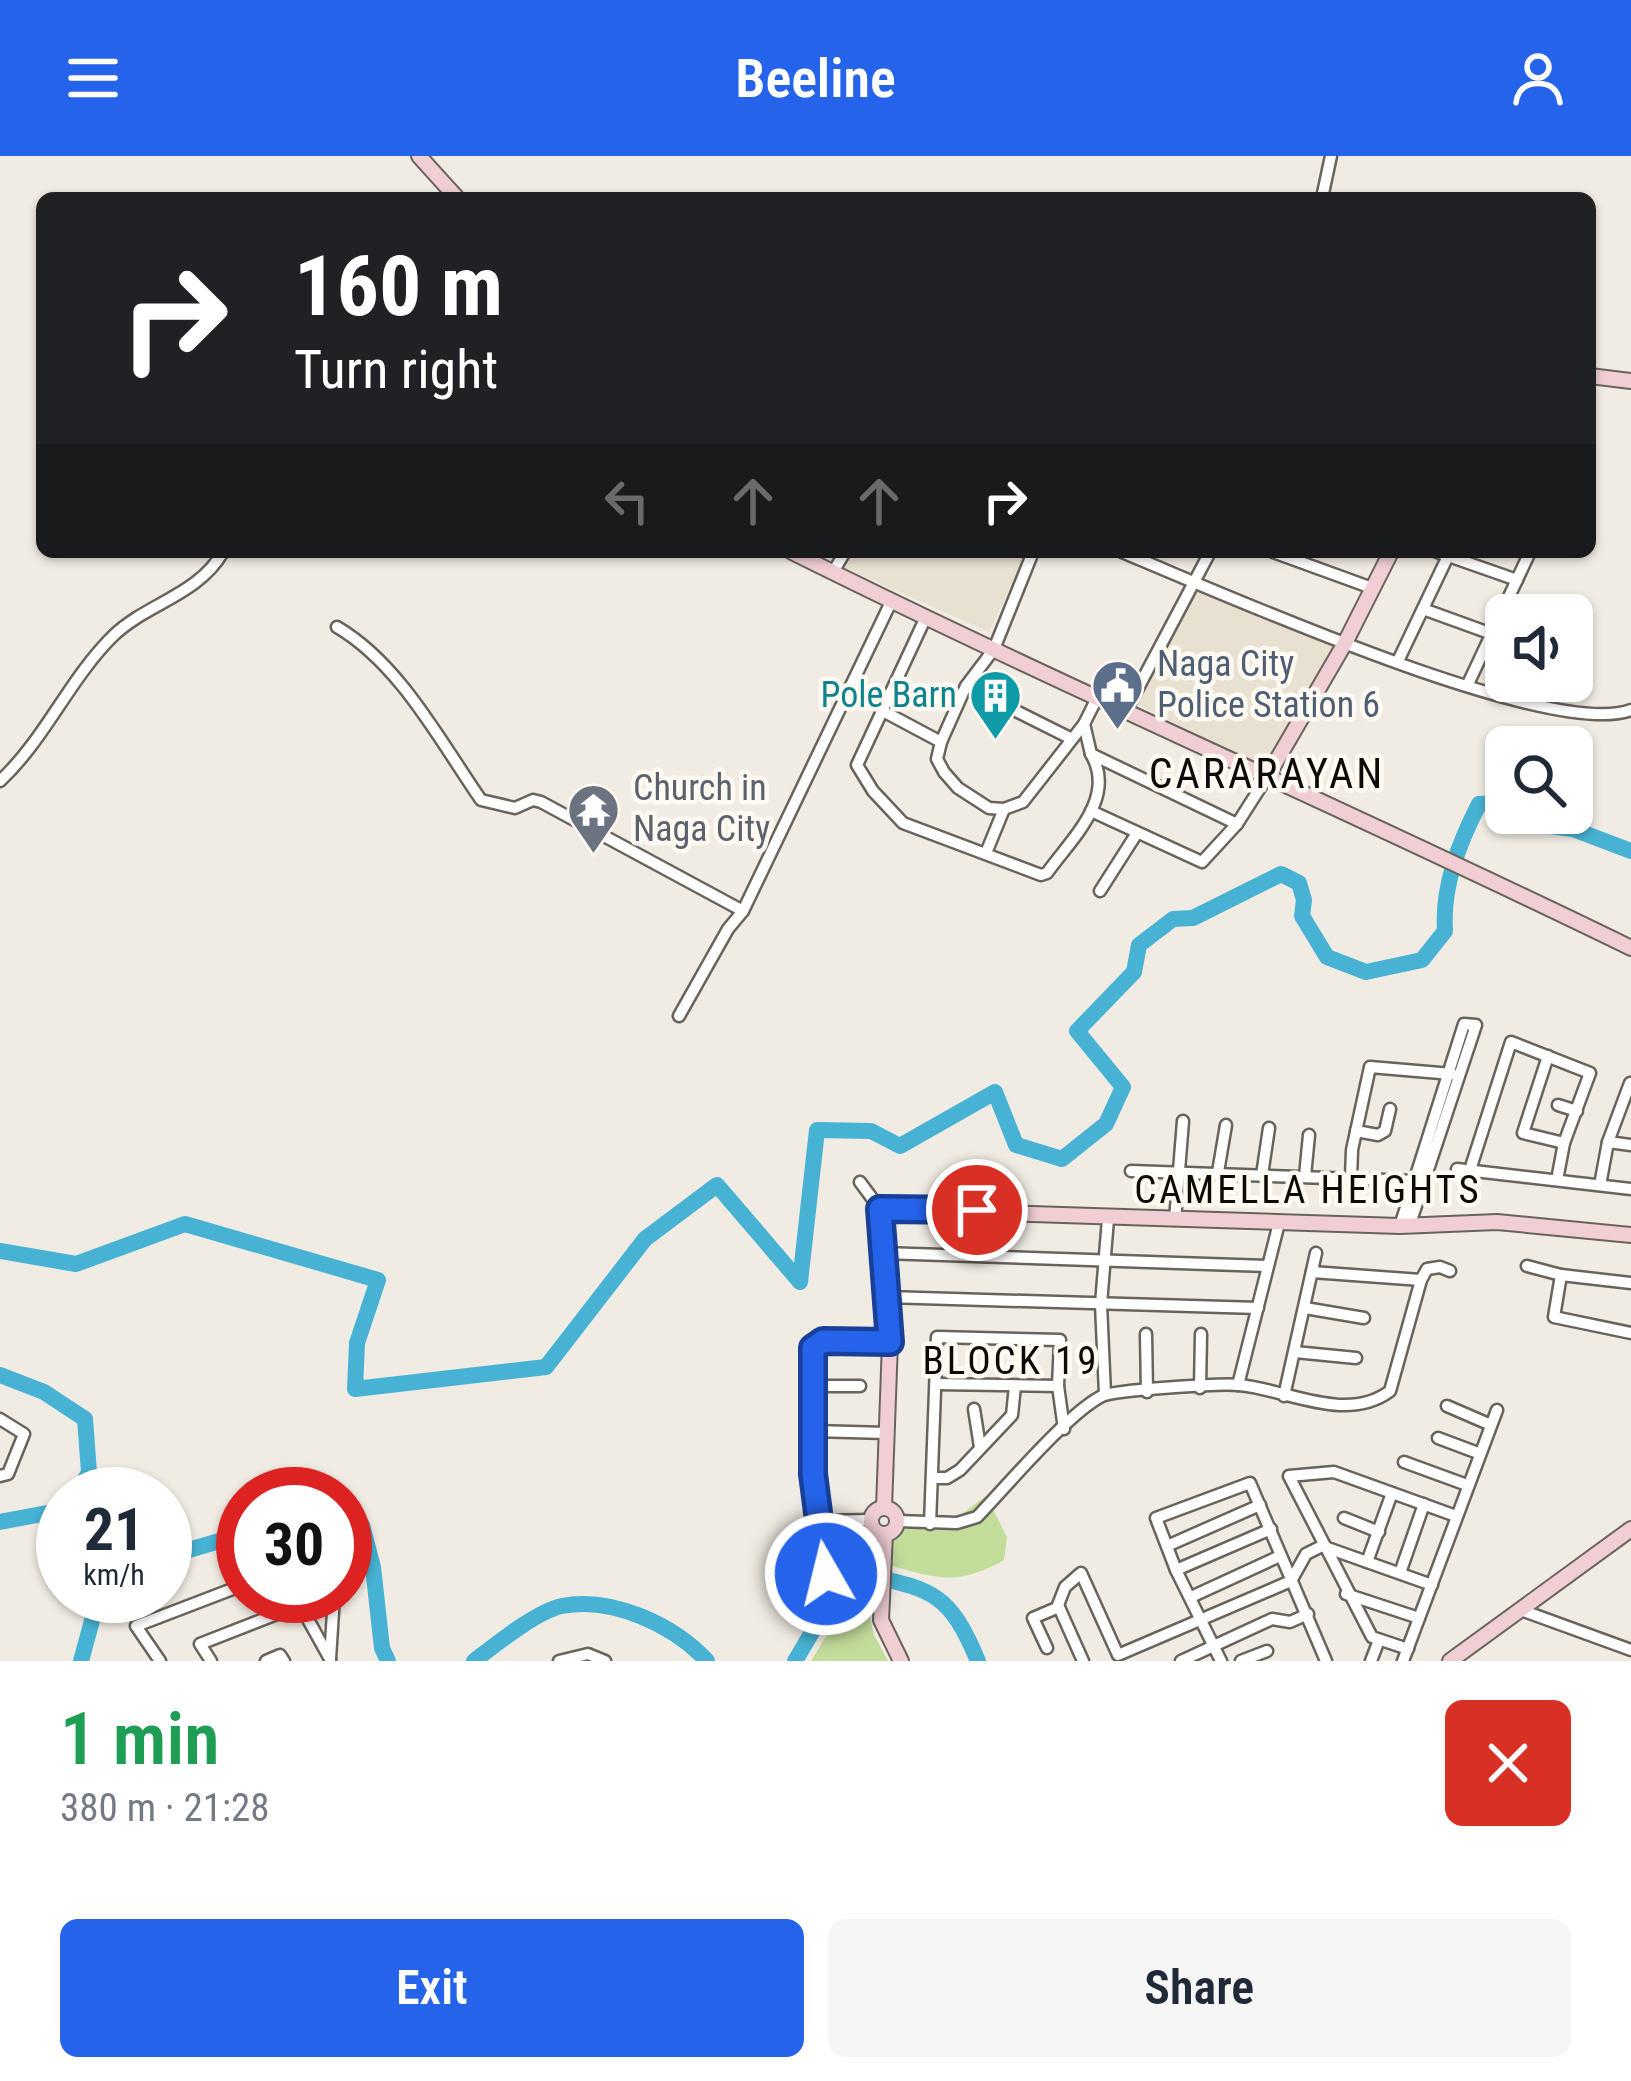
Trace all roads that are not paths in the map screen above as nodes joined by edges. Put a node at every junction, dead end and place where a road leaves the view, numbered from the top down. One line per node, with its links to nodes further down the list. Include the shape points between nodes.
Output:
1 (419, 156): 3 (street)
2 (1331, 156): 4 (street)
3 (452, 192)
4 (1323, 192)
5 (1596, 377): 6 (street)
6 (1631, 381)
7 (219, 558): 43 (street, via 182,594 119,630)
8 (804, 558): 18 (street)
9 (841, 558): 18 (street)
10 (1031, 558): 29 (street)
11 (1137, 558): 20 (street)
12 (1207, 558): 20 (street)
13 (1290, 558): 21 (street)
14 (1388, 558): 21 (street)
15 (1442, 558): 24 (street)
16 (1454, 558): 19 (street)
17 (1527, 558): 19 (street)
18 (833, 572): 23 (street)
19 (1517, 580): 22 (street)
20 (1195, 582): 28 (street); 35 (street)
21 (1372, 588): 28 (street)
22 (1511, 594)
23 (891, 602): 25 (street); 50 (street)
24 (1423, 609): 27 (street); 31 (street)
25 (926, 619): 29 (street); 36 (street)
26 (337, 627): 50 (street, via 402,687 481,800 515,808 541,802)
27 (1485, 631)
28 (1345, 643): 31 (street); 42 (street)
29 (994, 649): 33 (street); 34 (street)
30 (1485, 649): 32 (street)
31 (1398, 662): 32 (street)
32 (1468, 684): 37 (street, via 1544,708 1612,717)
33 (966, 686): 39 (street); 40 (street)
34 (1098, 696): 35 (street); 38 (street)
35 (1127, 709): 42 (street)
36 (881, 710): 40 (street); 48 (street, via 857,765 873,791 903,823)
37 (1631, 710)
38 (1084, 724): 39 (street); 41 (street)
39 (1070, 738): 44 (street, via 1023,802)
40 (940, 742): 44 (street, via 938,759 958,788)
41 (1090, 754): 45 (street, via 1101,780); 46 (street)
42 (1268, 777): 46 (street); 51 (street)
43 (0, 781)
44 (1004, 808): 48 (street)
45 (1091, 811): 47 (street); 48 (street, via 1041,875)
46 (1237, 824): 47 (street, via 1202,862)
47 (1137, 833): 49 (street)
48 (986, 853)
49 (1100, 891)
50 (743, 911): 52 (street)
51 (1631, 948)
52 (679, 1016)
53 (1548, 1056): 57 (street, via 1590,1073); 65 (street, via 1523,1133); 74 (street, via 1510,1042 1463,1170)
54 (1630, 1083): 56 (street)
55 (1558, 1105): 57 (street)
56 (1625, 1109): 64 (street)
57 (1576, 1111): 65 (street)
58 (1360, 1112): 62 (street); 62 (street, via 1389,1113 1378,1135); 76 (street, via 1370,1067 1454,1075)
59 (1183, 1121): 68 (street)
60 (1226, 1125): 69 (street)
61 (1269, 1128): 71 (street)
62 (1356, 1131): 73 (street)
63 (1309, 1135): 72 (street)
64 (1608, 1142): 66 (street); 77 (street)
65 (1564, 1143): 74 (street)
66 (1631, 1145)
67 (1131, 1171): 68 (street)
68 (1177, 1172): 69 (street); 82 (street)
69 (1218, 1172): 71 (street)
70 (980, 1173): 80 (street)
71 (1262, 1175): 72 (street)
72 (1305, 1176): 73 (street)
73 (1351, 1178): 76 (street)
74 (1557, 1180): 77 (street)
75 (860, 1182): 79 (street)
76 (1418, 1182): 84 (street)
77 (1600, 1185): 78 (street)
78 (1631, 1189)
79 (880, 1209): 80 (street); 87 (street)
80 (977, 1210): 81 (street)
81 (1108, 1219): 82 (street); 88 (street)
82 (1175, 1220): 83 (street)
83 (1279, 1222): 84 (street); 89 (street)
84 (1405, 1225): 85 (street, via 1497,1222)
85 (1631, 1235)
86 (1316, 1252): 92 (street)
87 (883, 1253): 88 (street); 96 (street)
88 (1106, 1261): 89 (street); 97 (street)
89 (1267, 1266): 99 (street)
90 (1527, 1266): 93 (street)
91 (1450, 1271): 94 (street, via 1427,1269)
92 (1312, 1272): 94 (street); 98 (street)
93 (1562, 1274): 95 (street); 101 (street, via 1554,1317)
94 (1421, 1280): 116 (street, via 1390,1391 1348,1405)
95 (1631, 1283)
96 (887, 1297): 97 (street); 104 (street)
97 (1101, 1304): 99 (street); 115 (street)
98 (1305, 1308): 100 (street); 105 (street)
99 (1258, 1309): 109 (street)
100 (1364, 1318)
101 (1631, 1333)
102 (1146, 1334): 114 (street)
103 (1201, 1334): 113 (street)
104 (890, 1342): 108 (street, via 817,1342); 124 (street)
105 (1295, 1352): 106 (street); 116 (street)
106 (1356, 1358)
107 (936, 1384): 111 (street); 112 (street, via 937,1337 1060,1340); 130 (street)
108 (812, 1385): 110 (street); 123 (street)
109 (1238, 1385): 113 (street); 116 (street)
110 (860, 1386)
111 (1015, 1386): 112 (street); 126 (street, via 1012,1415)
112 (1058, 1386): 122 (street)
113 (1199, 1388): 114 (street)
114 (1148, 1392): 115 (street)
115 (1105, 1394): 122 (street)
116 (1284, 1396)
117 (1447, 1406): 121 (street)
118 (974, 1409): 126 (street)
119 (1497, 1410): 121 (street)
120 (0, 1419): 129 (street, via 24,1434)
121 (1490, 1424): 127 (street)
122 (1064, 1429): 142 (street, via 977,1517)
123 (813, 1431): 124 (street); 139 (street)
124 (886, 1433): 135 (street)
125 (1438, 1438): 127 (street)
126 (980, 1447): 130 (street, via 960,1470)
127 (1478, 1453): 131 (street)
128 (1403, 1462): 131 (street)
129 (4, 1475)
130 (932, 1478): 142 (street)
131 (1467, 1485): 136 (street)
132 (1392, 1493): 133 (street); 145 (street); 148 (street, via 1334,1472 1289,1476)
133 (1424, 1504): 136 (street); 154 (street)
134 (1260, 1505): 143 (street); 147 (street); 147 (street, via 1250,1483 1156,1518)
135 (884, 1508): 138 (street); 141 (street)
136 (1456, 1516): 156 (street)
137 (1344, 1518): 145 (street)
138 (871, 1520): 140 (street); 146 (street)
139 (819, 1521): 140 (street); 149 (street)
140 (838, 1521): 149 (street, via 836,1550)
141 (897, 1521): 142 (street); 146 (street)
142 (930, 1524)
143 (1271, 1529): 150 (street); 152 (street)
144 (1631, 1529): 161 (street)
145 (1378, 1532): 151 (street)
146 (885, 1534): 179 (street, via 880,1599 886,1638)
147 (1167, 1546): 152 (street)
148 (1322, 1546): 151 (street); 155 (street, via 1306,1554); 157 (street)
149 (824, 1554): 153 (street)
150 (1280, 1556): 155 (street); 159 (street)
151 (1367, 1562): 154 (street)
152 (1176, 1570): 159 (street)
153 (826, 1574)
154 (1400, 1574): 156 (street)
155 (1291, 1581): 162 (street); 164 (street)
156 (1432, 1585): 163 (street)
157 (1346, 1594): 163 (street); 166 (street)
158 (216, 1595): 173 (street, via 136,1626)
159 (1191, 1597): 164 (street)
160 (1059, 1607): 164 (street, via 1081,1573 1118,1654); 168 (street, via 1033,1618); 180 (street)
161 (1521, 1610): 169 (street); 186 (street)
162 (1308, 1614): 167 (street); 184 (street)
163 (1419, 1618): 171 (street)
164 (1201, 1619): 167 (street)
165 (332, 1623): 172 (street)
166 (1379, 1640): 171 (street); 185 (street)
167 (1213, 1643): 181 (street); 182 (street)
168 (1047, 1648)
169 (1631, 1650)
170 (1267, 1651): 183 (street)
171 (1405, 1655)
172 (329, 1660): 174 (street, via 300,1605 200,1644)
173 (160, 1661)
174 (211, 1661)
175 (266, 1661): 176 (street, via 280,1654)
176 (284, 1661)
177 (559, 1661): 178 (street, via 587,1654)
178 (604, 1661)
179 (902, 1661)
180 (1084, 1661)
181 (1181, 1661)
182 (1221, 1661)
183 (1241, 1661)
184 (1326, 1661)
185 (1371, 1661)
186 (1450, 1661)

